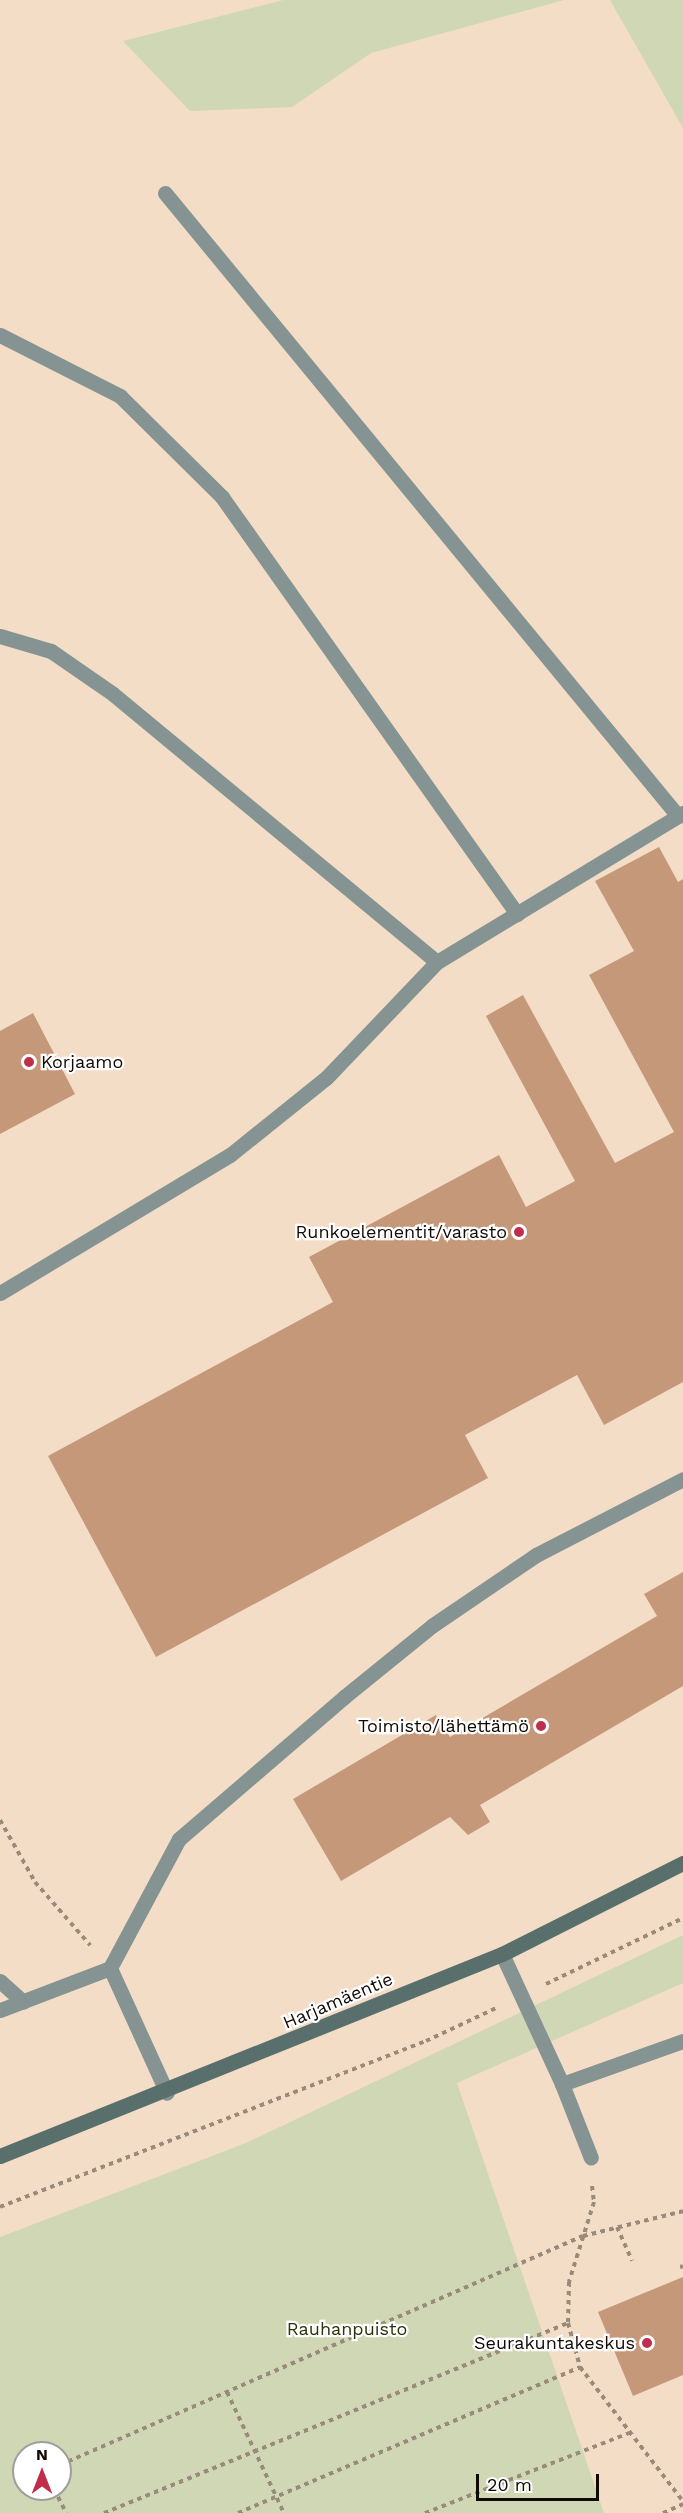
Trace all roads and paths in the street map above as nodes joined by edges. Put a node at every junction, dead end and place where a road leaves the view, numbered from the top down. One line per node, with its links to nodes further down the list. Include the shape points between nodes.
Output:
1 (165, 193): 4 (lane)
2 (0, 335): 5 (lane, via 120,396 222,497)
3 (0, 636): 6 (lane, via 51,651 113,694)
4 (680, 815): 5 (lane)
5 (517, 914): 6 (lane)
6 (437, 962): 7 (lane, via 327,1077 230,1155)
7 (0, 1293)
8 (683, 1479): 13 (lane, via 536,1555 433,1625 344,1697 179,1839)
9 (0, 1820): 13 (path, via 35,1882)
10 (683, 1863): 12 (street, Harjamäentie)
11 (683, 1918): 15 (path)
12 (502, 1954): 15 (lane); 20 (street, Harjamäentie)
13 (110, 1968): 16 (lane); 20 (lane)
14 (0, 1981): 16 (lane)
15 (521, 1995): 19 (lane); 23 (path, via 426,2041)
16 (23, 2002): 17 (lane)
17 (0, 2010)
18 (683, 2041): 19 (lane)
19 (562, 2084): 22 (lane)
20 (168, 2093): 21 (street, Harjamäentie)
21 (0, 2156)
22 (591, 2158): 26 (path, via 594,2202)
23 (0, 2207)
24 (683, 2211): 25 (path)
25 (617, 2227): 26 (path); 27 (path)
26 (583, 2236): 28 (path, via 569,2282); 30 (path)
27 (632, 2261)
28 (568, 2323): 29 (path); 32 (path)
29 (580, 2367): 31 (path); 34 (path)
30 (227, 2392): 32 (path); 33 (path)
31 (632, 2432): 35 (path); 39 (path)
32 (255, 2451): 34 (path); 36 (path)
33 (72, 2460)
34 (276, 2498): 37 (path); 38 (path)
35 (683, 2502): 40 (path)
36 (104, 2513)
37 (238, 2513)
38 (284, 2513)
39 (425, 2513)
40 (663, 2513)

